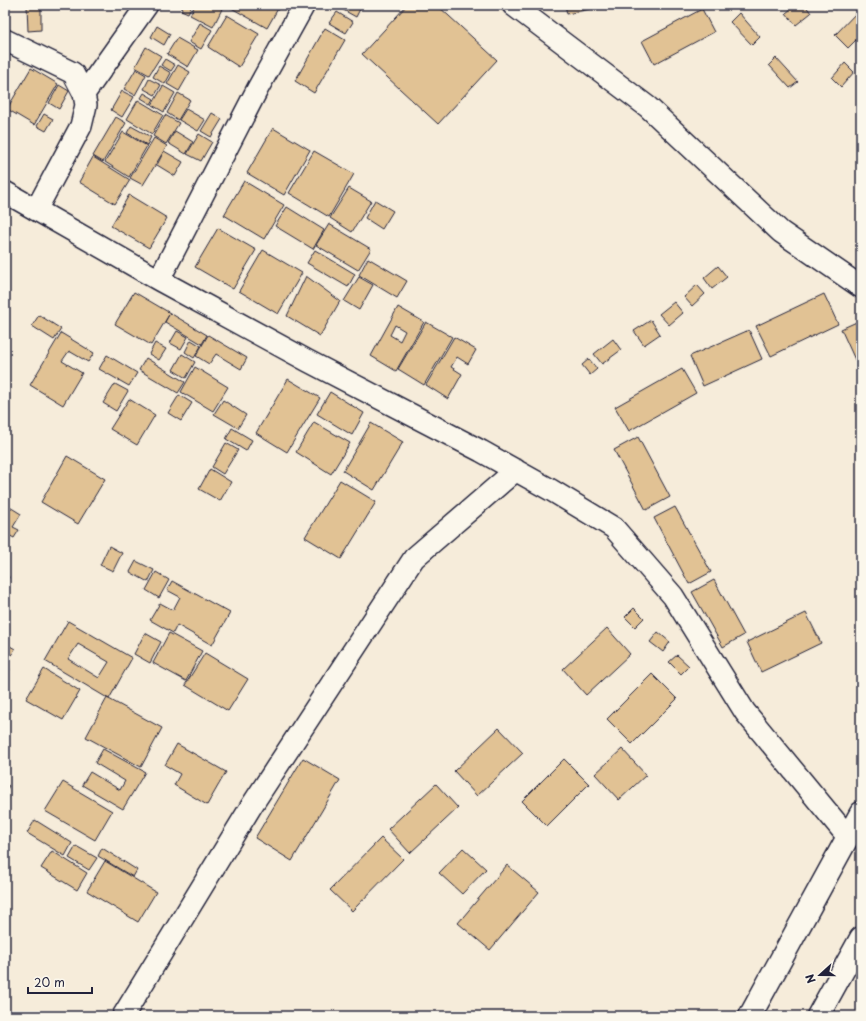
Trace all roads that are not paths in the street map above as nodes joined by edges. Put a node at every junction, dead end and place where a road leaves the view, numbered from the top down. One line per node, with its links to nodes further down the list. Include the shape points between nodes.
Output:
1 (147, 5): 5 (street)
2 (304, 5): 8 (street)
3 (513, 5): 9 (street, via 648,107 781,232)
4 (5, 40): 5 (street, via 73,73)
5 (84, 94): 7 (street, via 86,105 81,126)
6 (5, 192): 7 (street)
7 (36, 210): 8 (street)
8 (159, 280): 10 (street)
9 (861, 287)
10 (516, 470): 12 (street, via 614,528 672,596 745,712); 14 (street, via 414,558 252,804)
11 (861, 813): 12 (highway)
12 (848, 837): 15 (highway)
13 (861, 938): 16 (highway)
14 (123, 1016)
15 (750, 1016)
16 (818, 1016)

